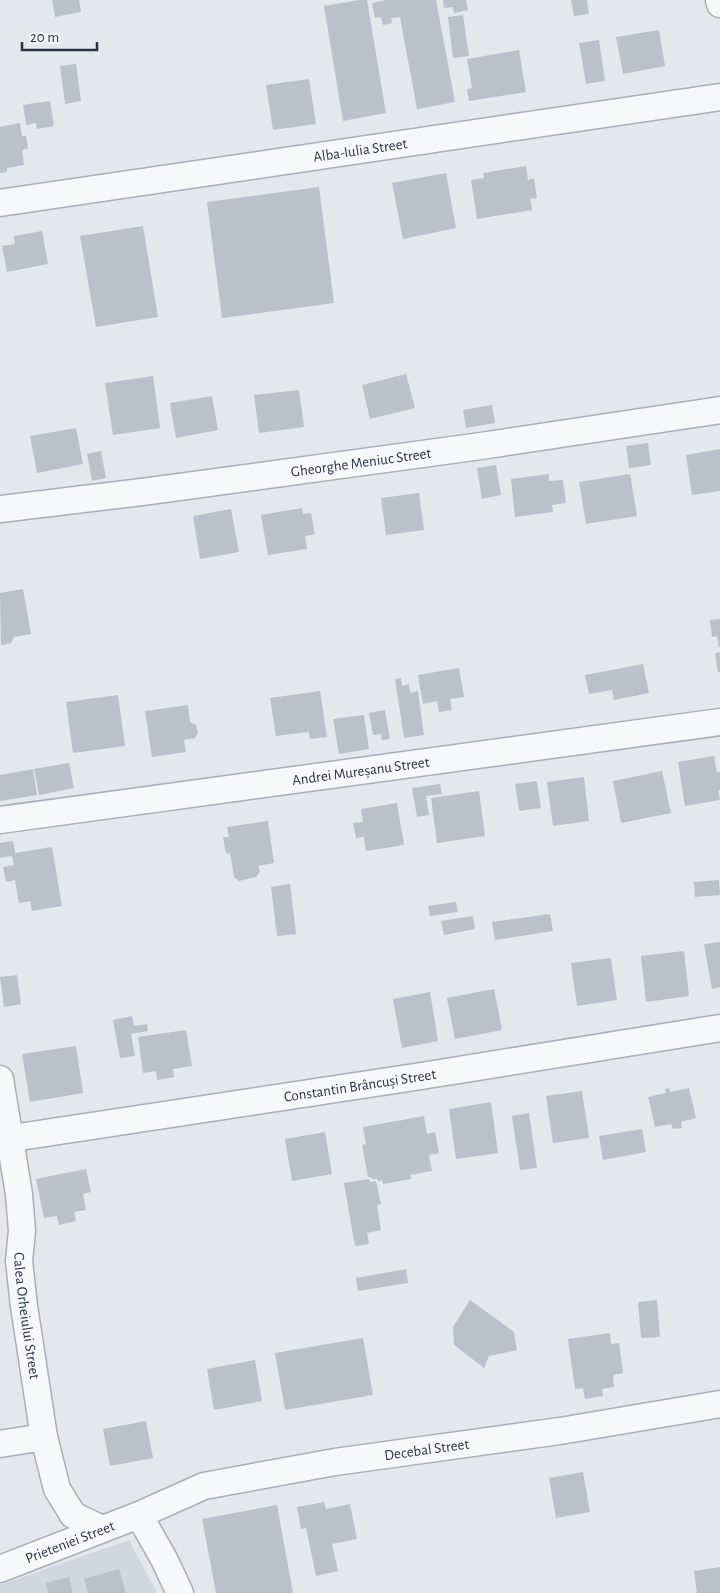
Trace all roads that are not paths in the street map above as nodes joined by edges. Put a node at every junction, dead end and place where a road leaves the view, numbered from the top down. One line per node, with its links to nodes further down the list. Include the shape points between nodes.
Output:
1 (719, 0): 2 (street)
2 (720, 4)
3 (720, 97): 4 (street, Alba-Iulia Street)
4 (0, 203)
5 (720, 410): 6 (street, Gheorghe Meniuc Street, via 481,446)
6 (0, 509)
7 (720, 722): 8 (street, Andrei Mureșanu Street)
8 (0, 820)
9 (720, 1028): 11 (street, Constantin Brâncuși Street)
10 (0, 1079): 11 (street, Calea Orheiului Street)
11 (4, 1139): 13 (street, Calea Orheiului Street, via 19,1194 24,1306)
12 (720, 1404): 15 (street, Decebal Street, via 335,1462 204,1486)
13 (44, 1437): 14 (street); 16 (street, Calea Orheiului Street, via 57,1489 73,1515)
14 (0, 1444)
15 (139, 1515): 16 (street, Prieteniei Street); 18 (street)
16 (102, 1529): 17 (street, Prieteniei Street)
17 (0, 1569)
18 (180, 1593)

